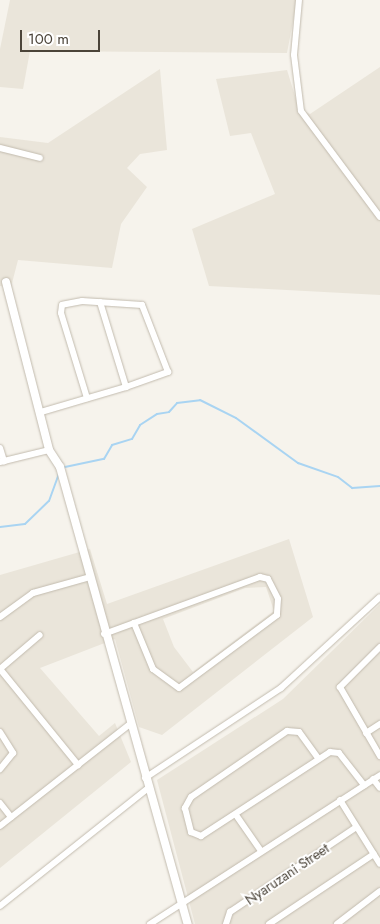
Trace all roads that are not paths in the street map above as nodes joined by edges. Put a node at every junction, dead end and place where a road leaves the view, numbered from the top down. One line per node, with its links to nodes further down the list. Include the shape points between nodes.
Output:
1 (299, 0): 4 (street, via 294,55 301,111)
2 (0, 148): 3 (street)
3 (40, 158)
4 (380, 217)
5 (3, 282): 9 (street)
6 (100, 302): 7 (street); 7 (street, via 146,309 168,372); 8 (street, via 65,302 60,310)
7 (126, 387): 8 (street)
8 (87, 398): 9 (street)
9 (41, 412): 11 (street)
10 (0, 448): 12 (street)
11 (49, 450): 12 (street); 13 (street, via 60,467)
12 (2, 461)
13 (90, 577): 15 (street, via 33,593); 17 (street)
14 (380, 596): 30 (street, via 281,688)
15 (0, 617)
16 (134, 623): 16 (street, via 260,577 273,584 278,599 277,615 183,687 175,687 153,669); 17 (street)
17 (104, 634): 21 (street)
18 (40, 635): 20 (street)
19 (380, 647): 24 (street, via 340,687)
20 (0, 669): 27 (street)
21 (130, 724): 27 (street); 30 (street)
22 (380, 724): 24 (street)
23 (0, 732): 28 (street, via 13,752)
24 (366, 733): 25 (street)
25 (380, 756)
26 (318, 758): 32 (street, via 339,753); 37 (street); 37 (street, via 299,732 287,731 191,797 185,808 188,827 196,836)
27 (78, 765): 38 (street)
28 (0, 769)
29 (380, 775): 31 (street)
30 (145, 778): 34 (street)
31 (374, 779): 32 (street); 33 (street)
32 (364, 784): 35 (street)
33 (380, 788)
34 (147, 789): 45 (street); 46 (street)
35 (340, 800): 40 (street); 41 (street)
36 (0, 803): 38 (street)
37 (236, 815): 41 (street)
38 (11, 817): 39 (street)
39 (0, 826)
40 (355, 828): 42 (street); 49 (street, Nyaruzani Street, via 230,912)
41 (261, 851): 45 (street)
42 (374, 854): 43 (street); 50 (street)
43 (380, 864)
44 (380, 891): 51 (street)
45 (179, 903): 47 (street); 48 (street)
46 (0, 906)
47 (150, 924)
48 (188, 924)
49 (226, 924)
50 (269, 924)
51 (337, 924)

